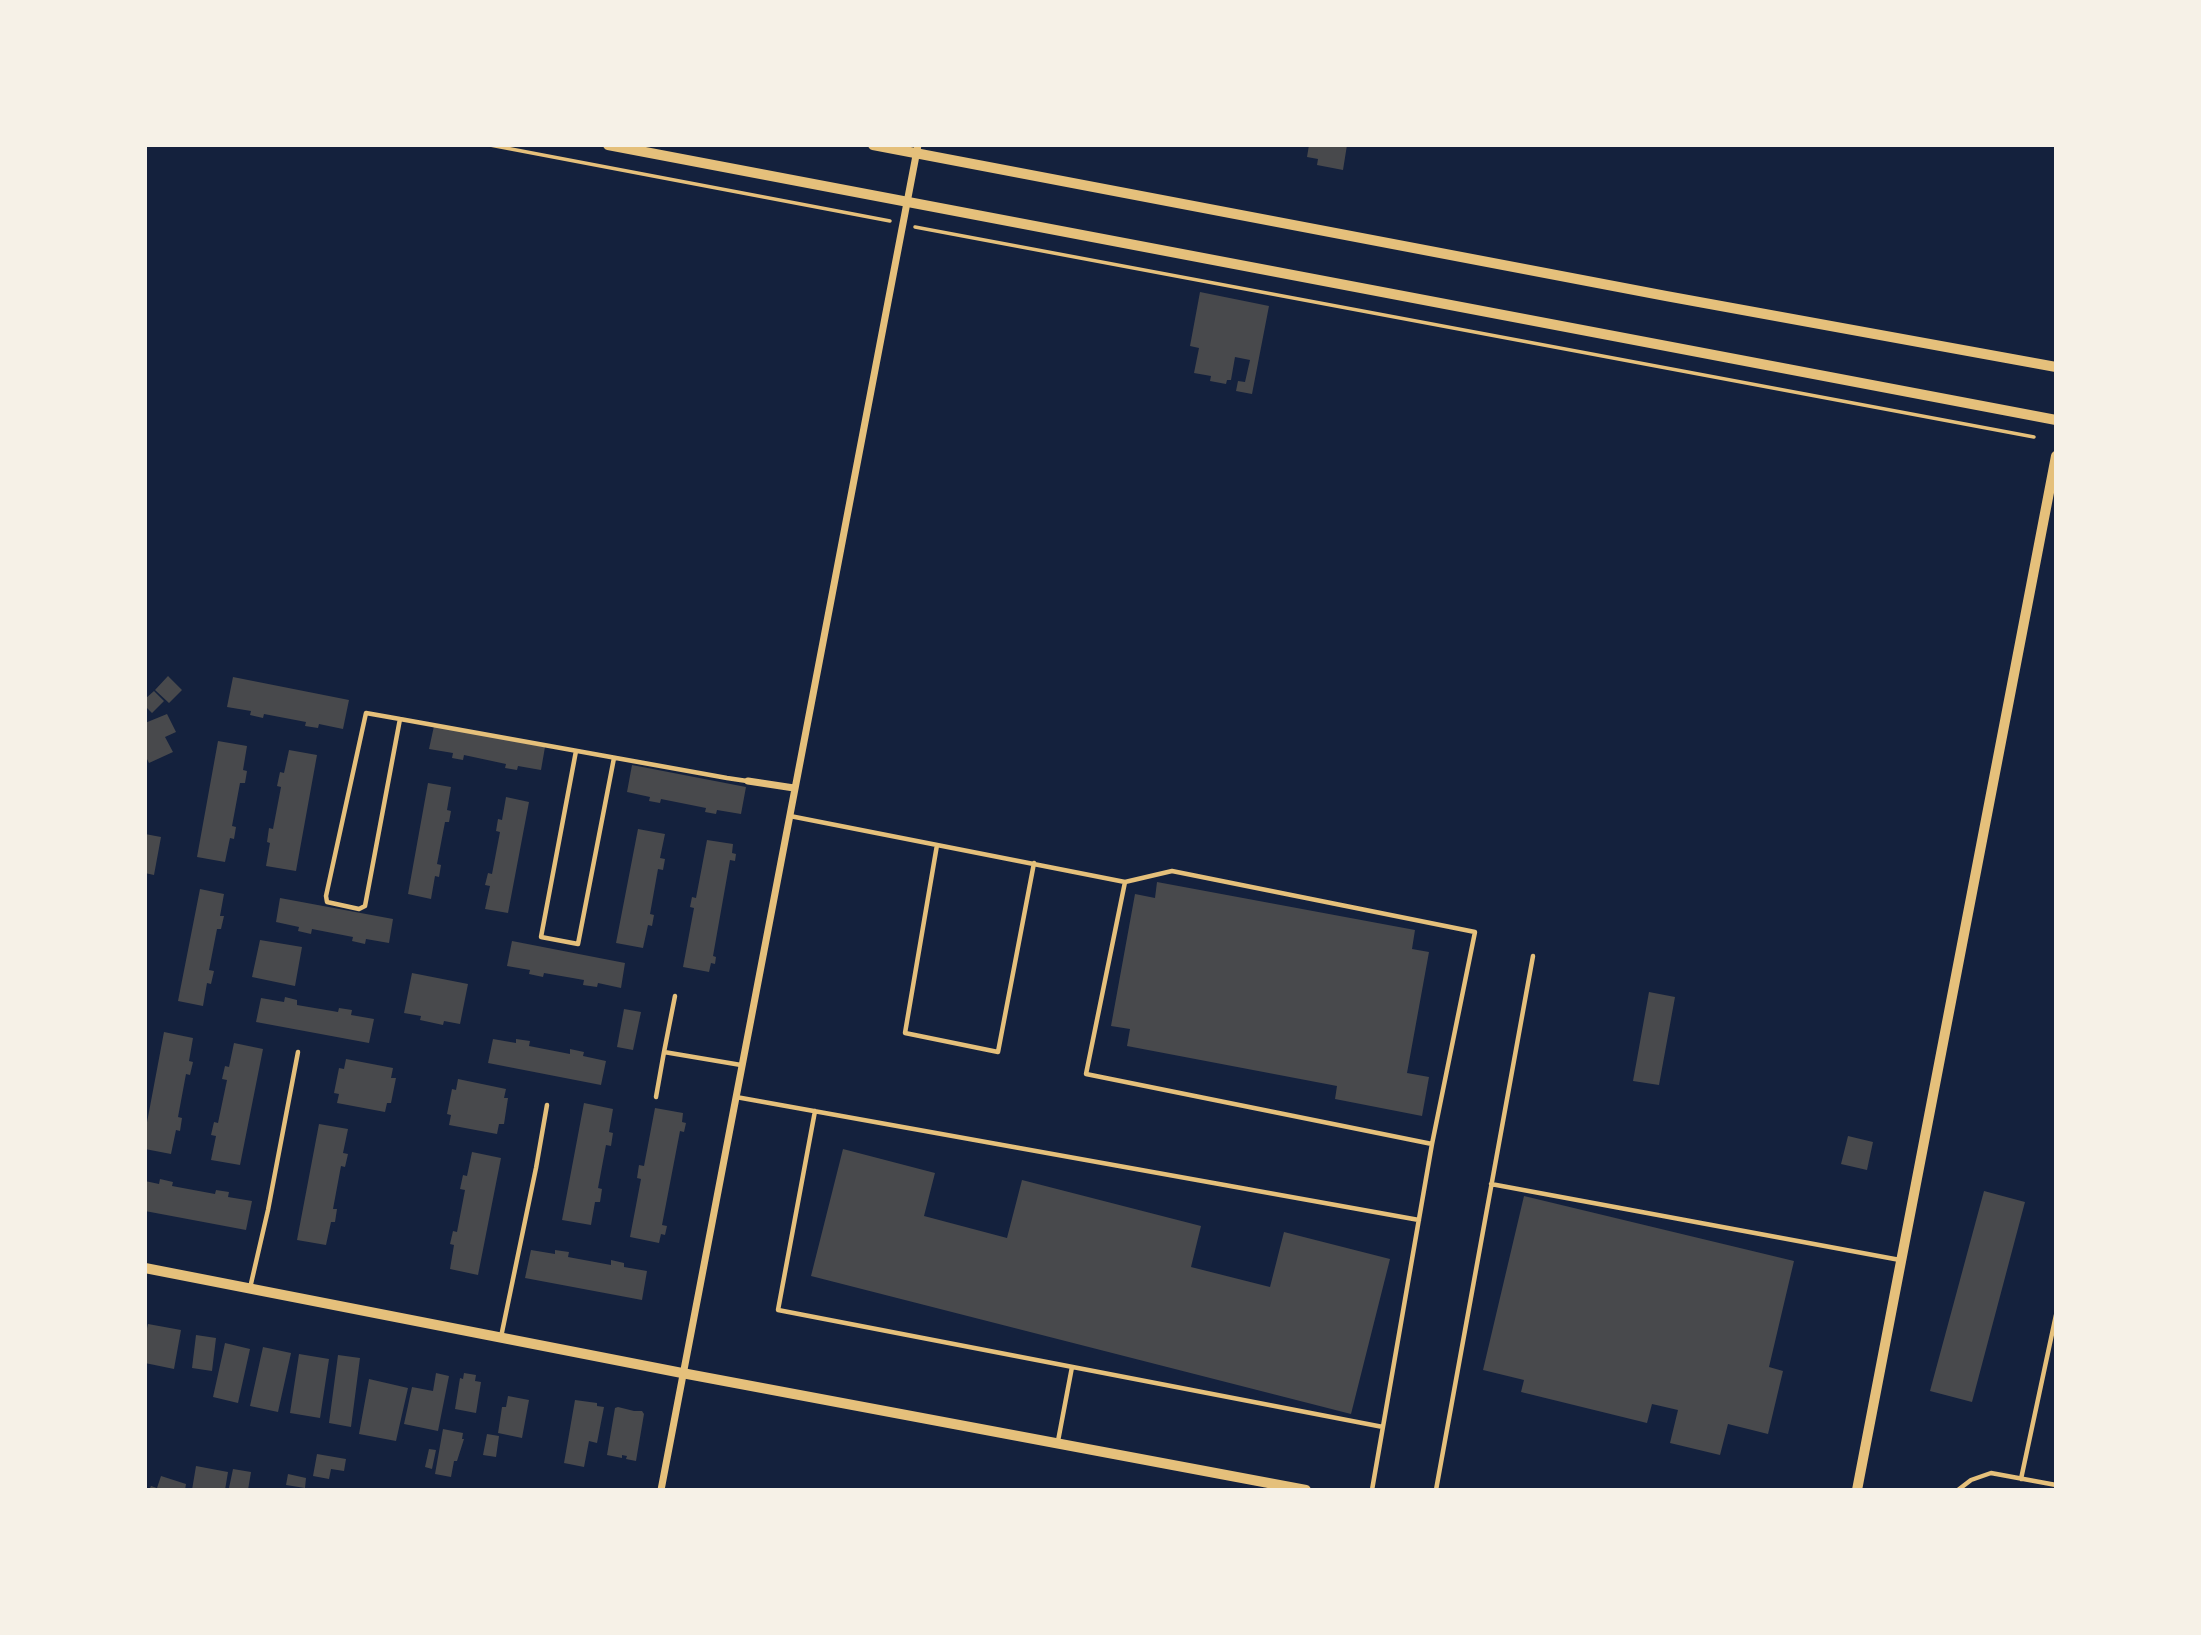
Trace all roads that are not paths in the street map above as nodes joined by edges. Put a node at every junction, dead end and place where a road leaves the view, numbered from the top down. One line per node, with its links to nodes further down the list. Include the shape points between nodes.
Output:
1 (608, 145): 4 (main road)
2 (873, 145): 3 (main road)
3 (918, 149): 4 (street); 5 (main road)
4 (907, 202): 6 (main road); 12 (street)
5 (2056, 367)
6 (2056, 420)
7 (2056, 456): 29 (street)
8 (400, 719): 8 (lane, via 366,713 327,902 359,909 365,906); 9 (lane)
9 (576, 751): 10 (lane); 10 (lane, via 541,937 578,944)
10 (614, 758): 11 (lane)
11 (748, 781): 12 (street)
12 (794, 788): 13 (street)
13 (789, 816): 14 (lane); 21 (street)
14 (937, 845): 15 (lane); 15 (lane, via 905,1033 998,1052)
15 (1034, 863): 16 (lane)
16 (1125, 881): 26 (lane, via 1086,1074); 26 (lane, via 1172,871 1475,932)
17 (1533, 956): 27 (lane)
18 (675, 996): 20 (lane)
19 (298, 1052): 31 (lane)
20 (664, 1052): 21 (lane); 23 (lane)
21 (741, 1065): 22 (street)
22 (735, 1096): 25 (lane); 35 (street)
23 (656, 1097)
24 (547, 1105): 33 (lane)
25 (815, 1111): 28 (lane); 34 (lane, via 778,1310)
26 (1432, 1144): 28 (lane)
27 (1491, 1184): 29 (lane); 43 (lane)
28 (1419, 1220): 36 (lane)
29 (1900, 1260): 44 (street)
30 (145, 1268): 31 (street)
31 (250, 1288): 33 (street)
32 (2056, 1315): 38 (lane)
33 (500, 1338): 35 (street)
34 (1072, 1367): 36 (lane); 37 (lane)
35 (682, 1373): 37 (street); 40 (street)
36 (1383, 1427): 42 (lane)
37 (1058, 1443): 41 (street)
38 (2021, 1479): 39 (lane); 45 (lane, via 1990,1473)
39 (2056, 1485)
40 (661, 1490)
41 (1306, 1490)
42 (1372, 1490)
43 (1436, 1490)
44 (1857, 1490)
45 (1958, 1490)

